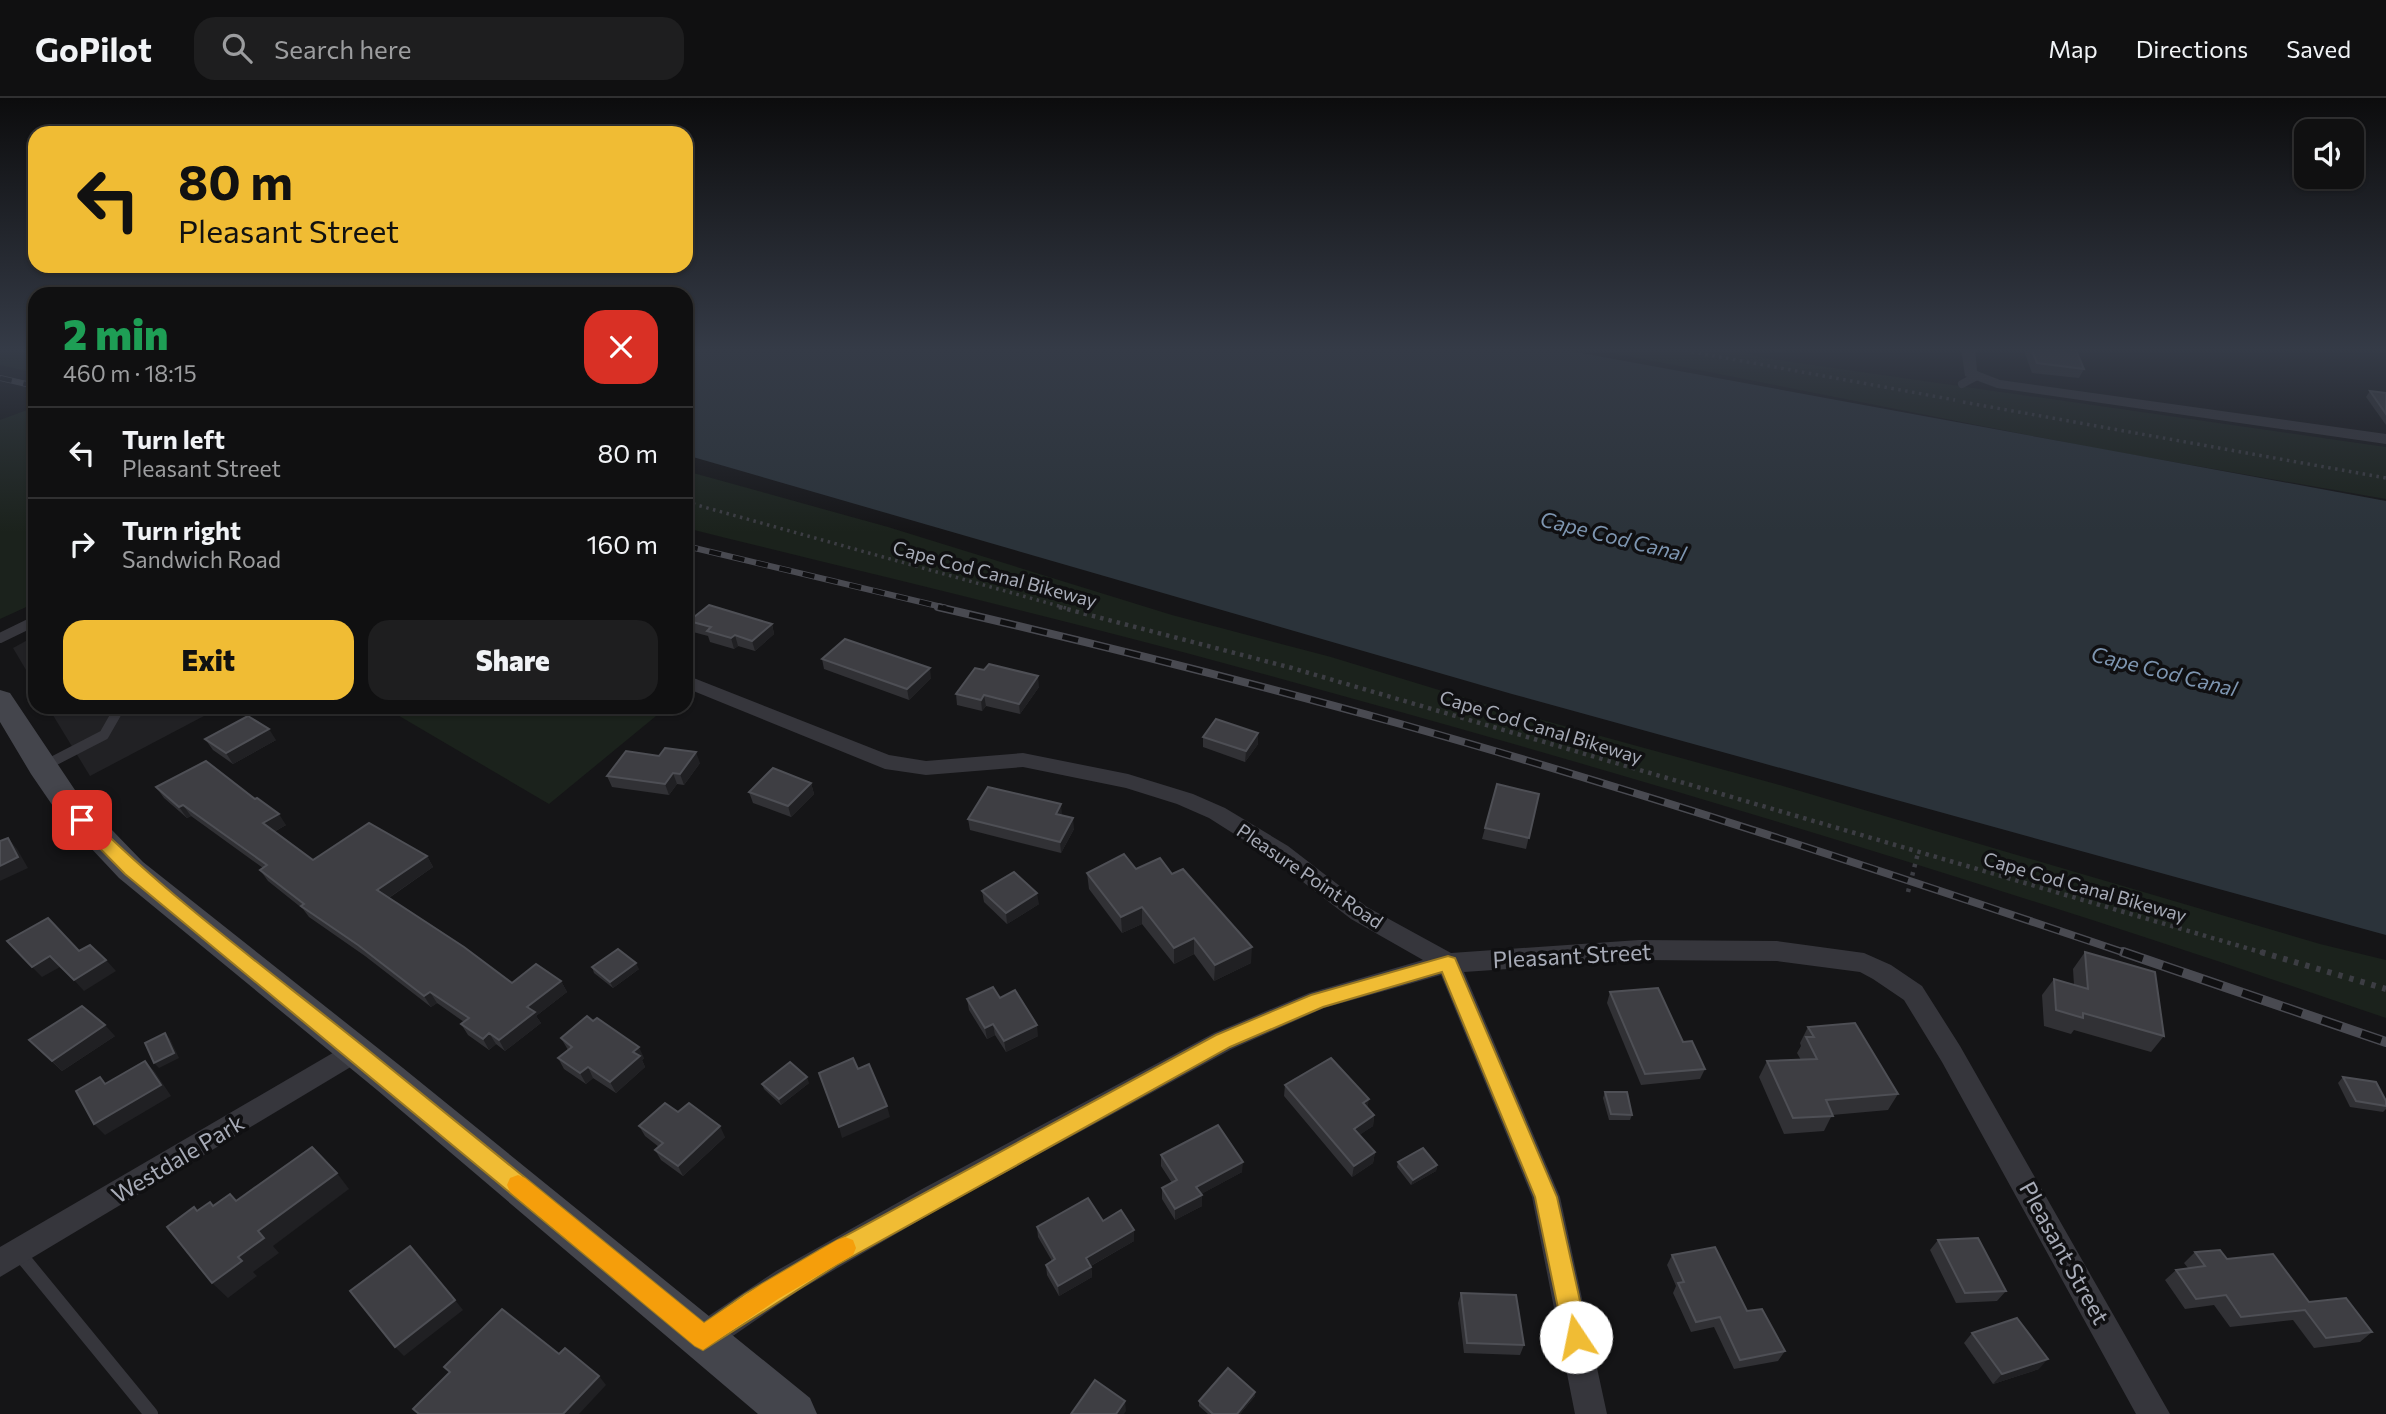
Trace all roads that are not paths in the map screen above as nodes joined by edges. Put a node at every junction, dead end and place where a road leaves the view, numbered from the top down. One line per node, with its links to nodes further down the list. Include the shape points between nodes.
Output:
1 (2168, 409): 2 (street)
2 (2386, 439)
3 (28, 624): 4 (lane)
4 (0, 638)
5 (693, 684): 9 (street, Pleasure Point Road, via 885,762 926,768 1040,761 1185,799 1269,845 1359,913)
6 (0, 699): 8 (main road)
7 (116, 714): 8 (lane, via 104,735)
8 (42, 767): 10 (main road, via 75,812 131,870)
9 (1448, 963): 12 (street, Pleasant Street, via 1318,1000 1223,1041 809,1268); 15 (street, via 1546,1197); 16 (street, Pleasant Street, via 1639,950 1777,951 1864,963 1882,972 1913,993 1951,1054)
10 (355, 1051): 11 (street, Westdale Park); 12 (main road)
11 (9, 1258): 13 (lane)
12 (703, 1338): 14 (main road)
13 (151, 1414)
14 (793, 1414)
15 (1591, 1414)
16 (2154, 1414)

